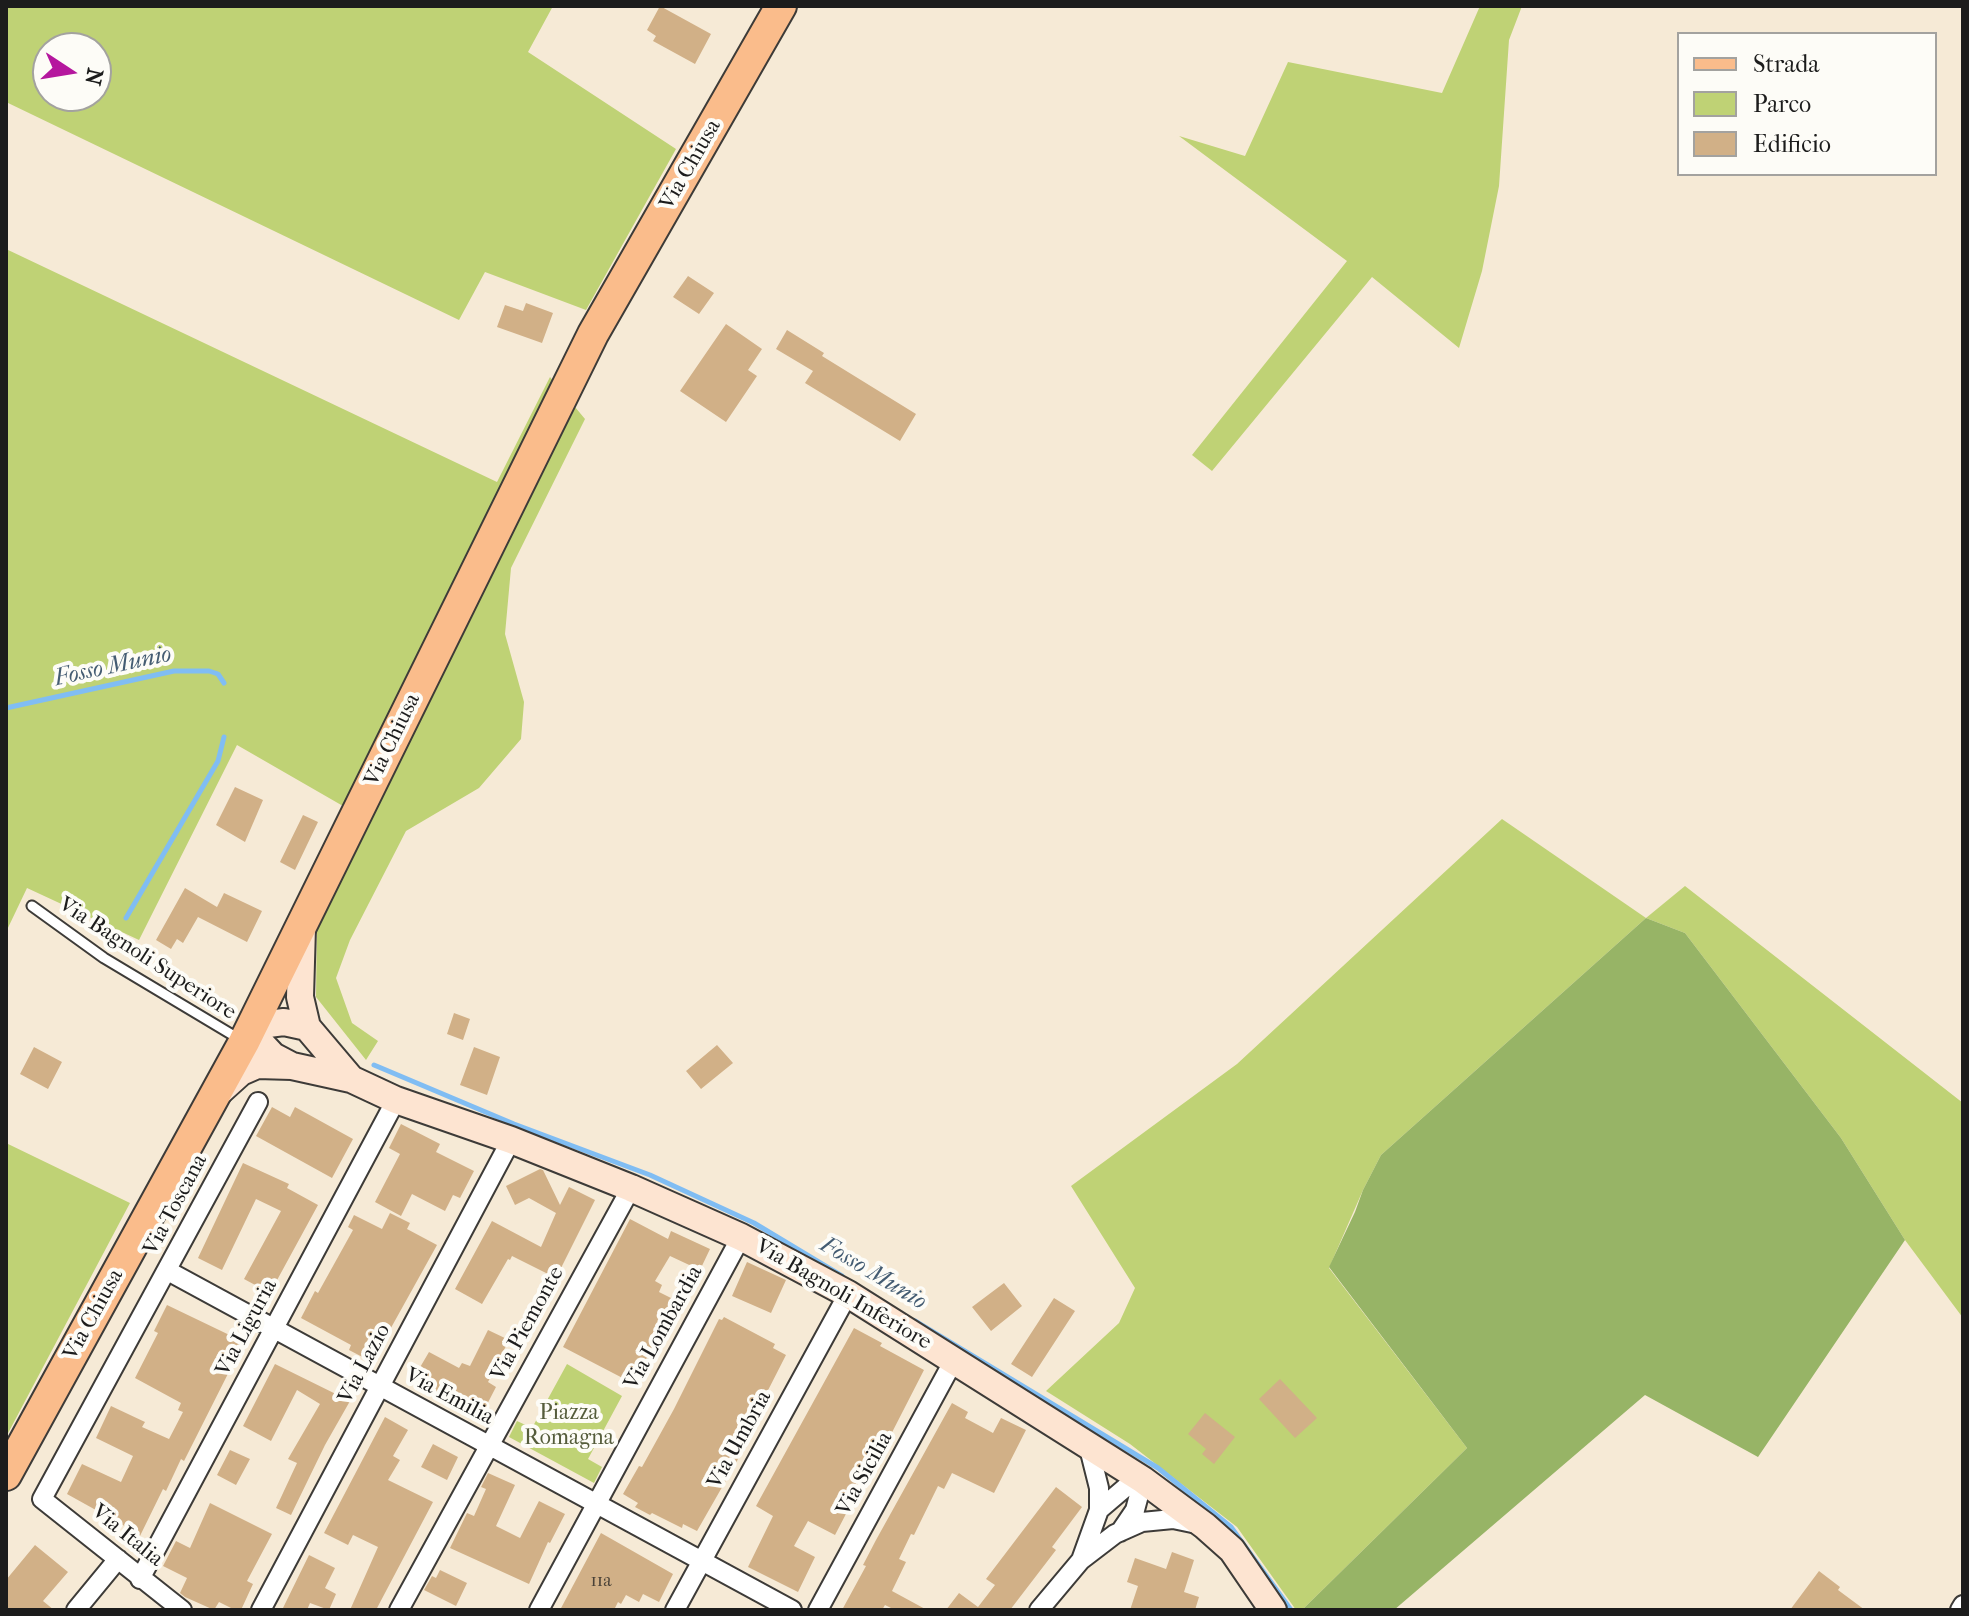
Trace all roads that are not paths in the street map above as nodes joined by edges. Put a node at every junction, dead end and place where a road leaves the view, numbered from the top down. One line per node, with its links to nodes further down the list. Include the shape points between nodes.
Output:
1 (781, 6): 3 (main road, Via Chiusa, via 593,334)
2 (32, 906): 5 (lane, Via Bagnoli Superiore, via 104,958)
3 (302, 924): 4 (street, via 300,997); 5 (main road, Via Chiusa)
4 (307, 1027): 5 (street, via 284,1022); 7 (street, Via Bagnoli Inferiore)
5 (248, 1034): 6 (street, Via Bagnoli Inferiore); 8 (main road, Via Chiusa)
6 (292, 1066): 7 (street, Via Bagnoli Inferiore); 8 (street, Via Bagnoli Inferiore, via 257,1065)
7 (351, 1079): 9 (street, Via Bagnoli Inferiore)
8 (214, 1096): 21 (main road, Via Chiusa)
9 (396, 1100): 11 (street, Via Bagnoli Inferiore); 16 (street, Via Liguria)
10 (258, 1102): 14 (street, Via Toscana)
11 (511, 1140): 12 (street, Via Bagnoli Inferiore); 18 (street, Via Lazio)
12 (631, 1188): 13 (street, Via Bagnoli Inferiore); 19 (street, Via Piemonte)
13 (741, 1237): 15 (street, Via Bagnoli Inferiore); 24 (street, Via Lombardia)
14 (168, 1271): 16 (street, Via Emilia); 23 (street, Via Toscana)
15 (848, 1294): 17 (street, Via Bagnoli Inferiore); 30 (street, Via Umbria)
16 (273, 1329): 18 (street, Via Emilia); 31 (street, Via Liguria)
17 (954, 1360): 20 (street, Via Bagnoli Inferiore); 40 (street, Via Sicilia)
18 (380, 1388): 19 (street, Via Emilia); 35 (street, Via Lazio)
19 (488, 1446): 24 (street, Via Emilia); 36 (street, Via Piemonte)
20 (1089, 1448): 22 (street, Via Bagnoli Inferiore); 25 (street)
21 (6, 1475)
22 (1143, 1480): 25 (street); 26 (street, Via Bagnoli Inferiore); 27 (street, via 1135,1510)
23 (42, 1499): 28 (street, Via Italia)
24 (596, 1504): 30 (street, Via Emilia); 37 (street, Via Lombardia)
25 (1099, 1510): 29 (street)
26 (1205, 1526): 27 (street, via 1173,1519 1142,1522); 42 (street, Via Bagnoli Inferiore, via 1232,1550)
27 (1120, 1532): 29 (street)
28 (118, 1559): 31 (street, Via Italia); 33 (street)
29 (1081, 1560): 41 (street)
30 (702, 1561): 32 (street, Via Emilia); 38 (street, Via Umbria)
31 (140, 1579): 34 (street, Via Italia)
32 (760, 1603): 39 (street, Via Emilia)
33 (76, 1610)
34 (182, 1610)
35 (261, 1610)
36 (399, 1610)
37 (539, 1610)
38 (675, 1610)
39 (792, 1610)
40 (818, 1610)
41 (1039, 1610)
42 (1273, 1610)

